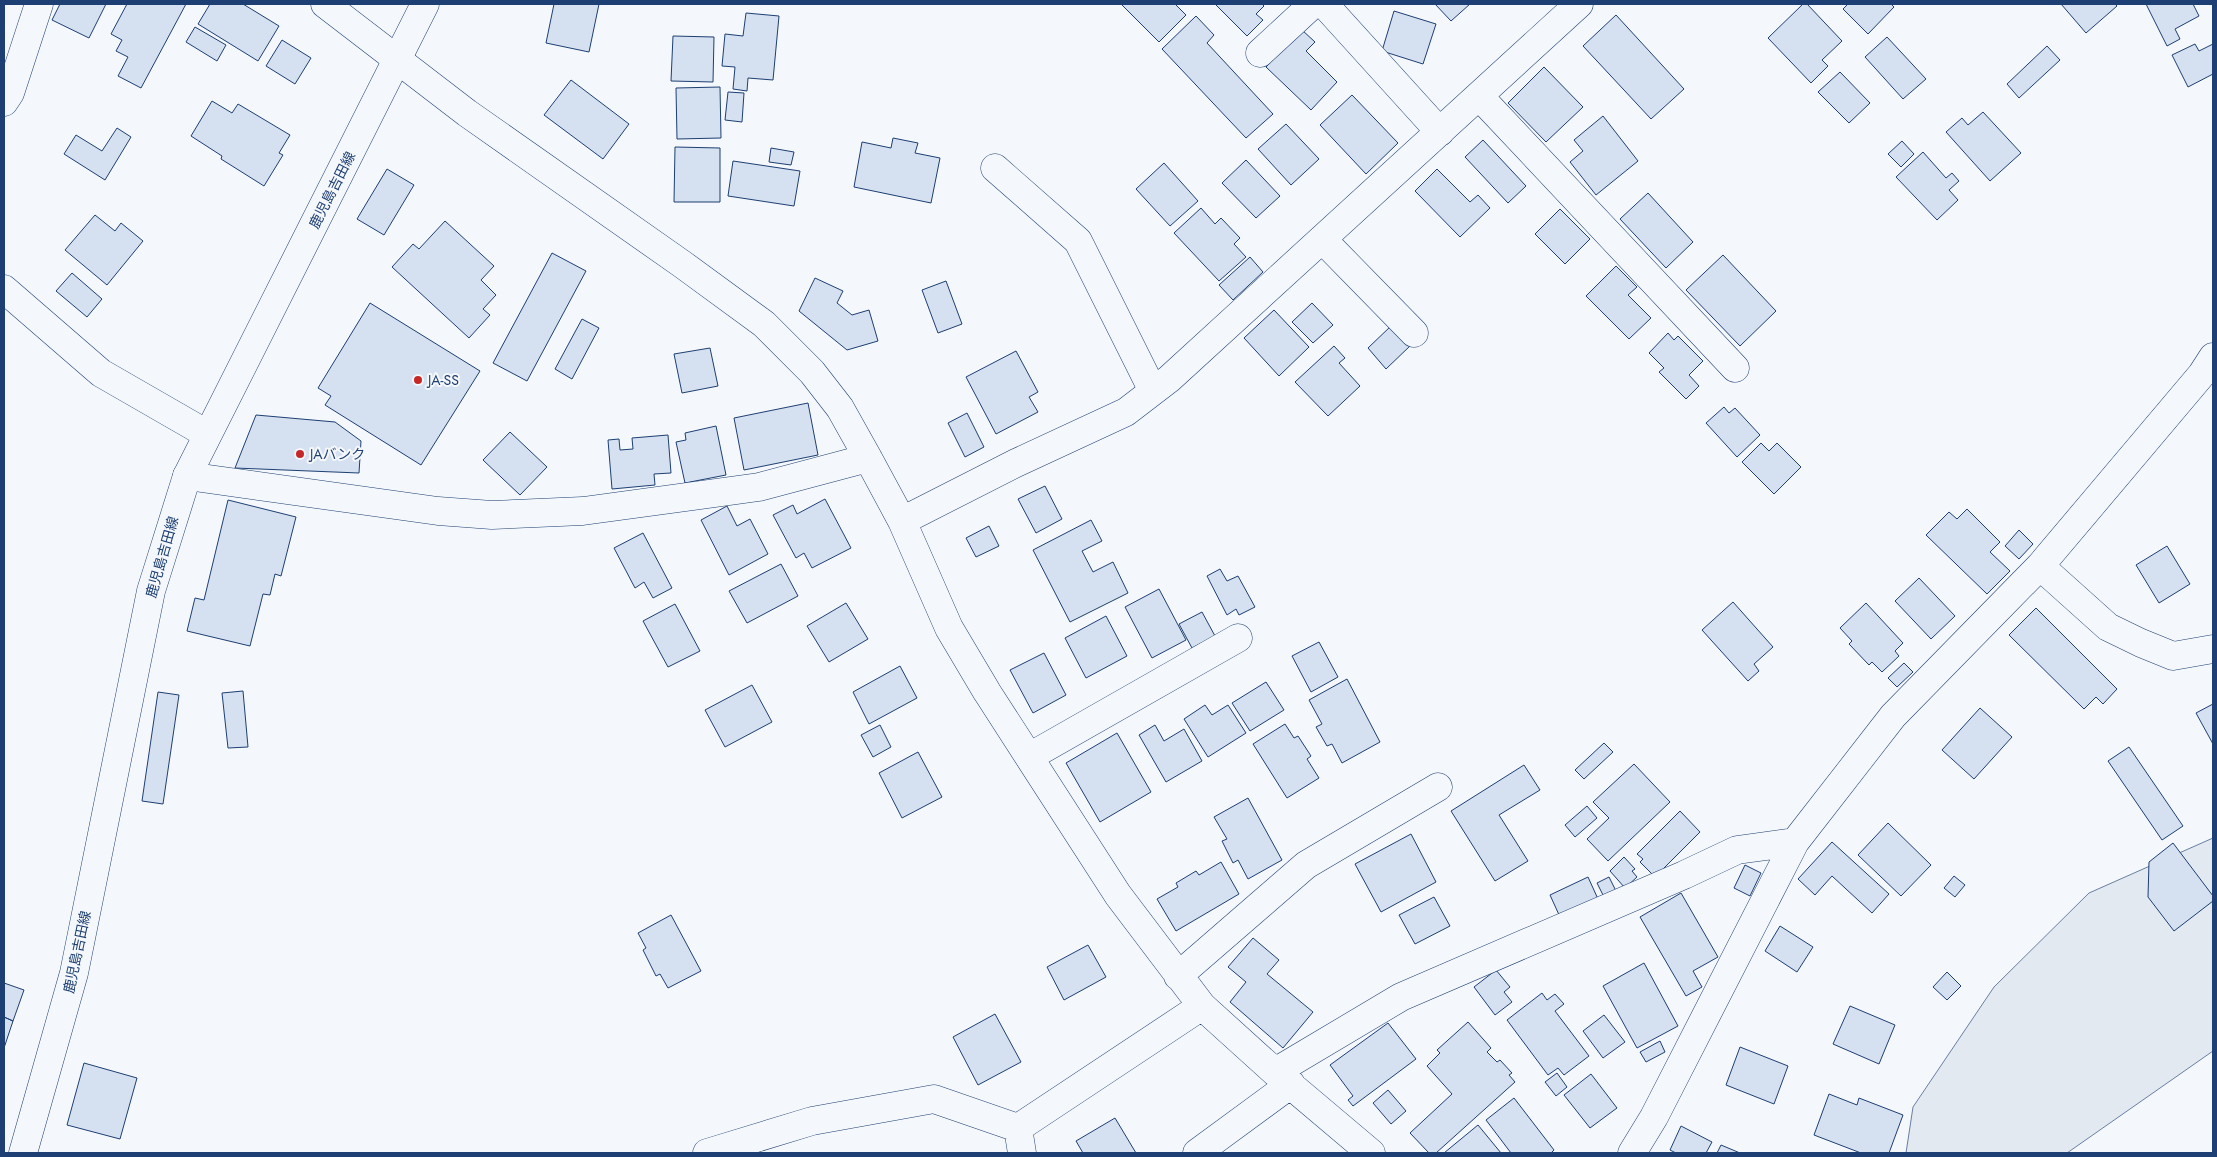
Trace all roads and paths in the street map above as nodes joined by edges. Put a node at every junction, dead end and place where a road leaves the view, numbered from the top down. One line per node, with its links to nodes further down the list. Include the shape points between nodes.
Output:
1 (39, 4): 10 (street, via 10,93)
2 (324, 4): 8 (street)
3 (425, 4): 8 (street, 鹿児島吉田線)
4 (1313, 4): 7 (street)
5 (1324, 4): 11 (street)
6 (1579, 4): 9 (street)
7 (1260, 53)
8 (398, 60): 19 (street, 鹿児島吉田線); 20 (street, via 467,113 764,324 812,372 840,408)
9 (1479, 96): 11 (street); 17 (street)
10 (4, 102)
11 (1440, 132): 13 (street)
12 (995, 168): 18 (street, via 1078,240)
13 (1322, 239): 15 (street); 18 (street)
14 (4, 289): 19 (street, via 101,372)
15 (1414, 333)
16 (2213, 357): 23 (street)
17 (1735, 368)
18 (1153, 392): 22 (street, via 1126,412)
19 (207, 434): 21 (street, 鹿児島吉田線)
20 (868, 458): 21 (street, via 759,487 583,511 492,515 438,511); 22 (street)
21 (186, 476): 33 (street, 鹿児島吉田線, via 151,591 74,973)
22 (902, 521): 26 (street, via 949,628)
23 (2040, 566): 25 (street, via 2108,627 2173,656); 28 (street, via 1893,716)
24 (1238, 638): 26 (street)
25 (2213, 649)
26 (1029, 757): 29 (street, via 1118,895)
27 (1438, 787): 29 (street, via 1306,865)
28 (1795, 842): 31 (street, via 1737,850 1401,997); 37 (street, via 1654,1117)
29 (1178, 976): 30 (street)
30 (1202, 1006): 31 (street); 32 (street)
31 (1283, 1078): 35 (street); 36 (street)
32 (1020, 1141): 34 (street, via 934,1099 812,1121)
33 (23, 1153)
34 (707, 1153)
35 (1196, 1153)
36 (1371, 1153)
37 (1632, 1153)

